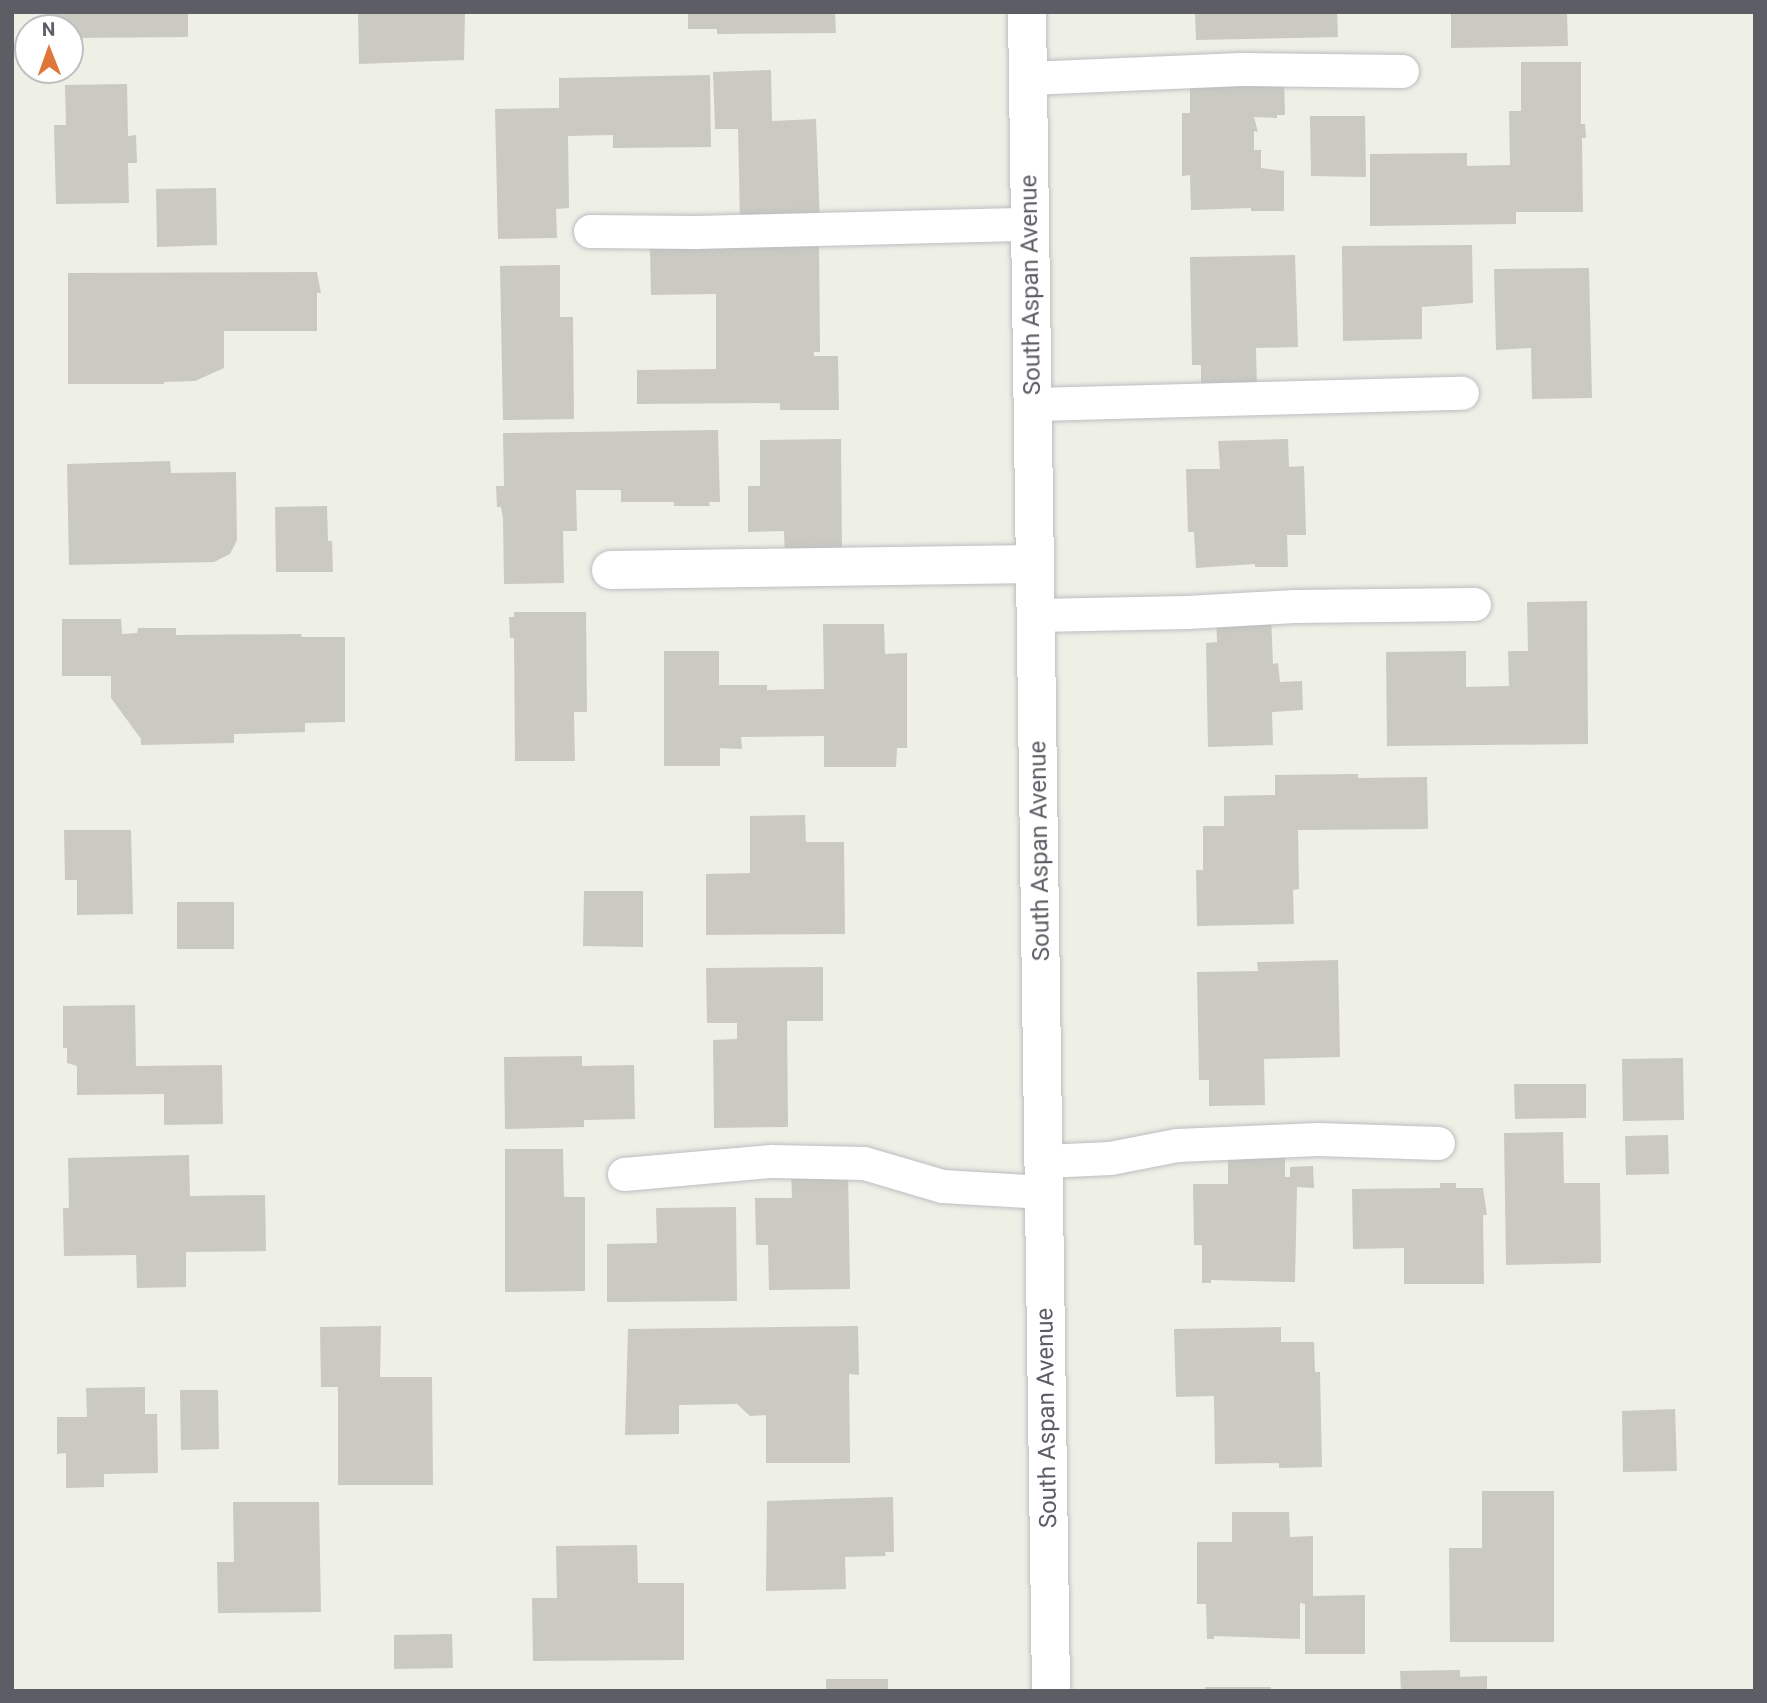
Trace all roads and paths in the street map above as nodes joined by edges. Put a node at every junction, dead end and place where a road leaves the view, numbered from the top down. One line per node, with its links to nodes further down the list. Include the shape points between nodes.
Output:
1 (1027, 12): 3 (street, South Aspan Avenue)
2 (1402, 71): 3 (lane, via 1241,69)
3 (1028, 78): 4 (street, South Aspan Avenue)
4 (1029, 224): 5 (lane); 7 (street, South Aspan Avenue)
5 (590, 231)
6 (1462, 393): 7 (lane)
7 (1032, 404): 8 (street, South Aspan Avenue)
8 (1035, 564): 9 (street); 11 (street, South Aspan Avenue)
9 (611, 570)
10 (1474, 604): 11 (lane)
11 (1036, 615): 14 (street, South Aspan Avenue)
12 (1438, 1143): 14 (lane, via 1318,1139 1177,1145)
13 (624, 1174): 14 (lane, via 771,1161 864,1163 942,1186)
14 (1044, 1176): 15 (street, South Aspan Avenue)
15 (1051, 1691)

